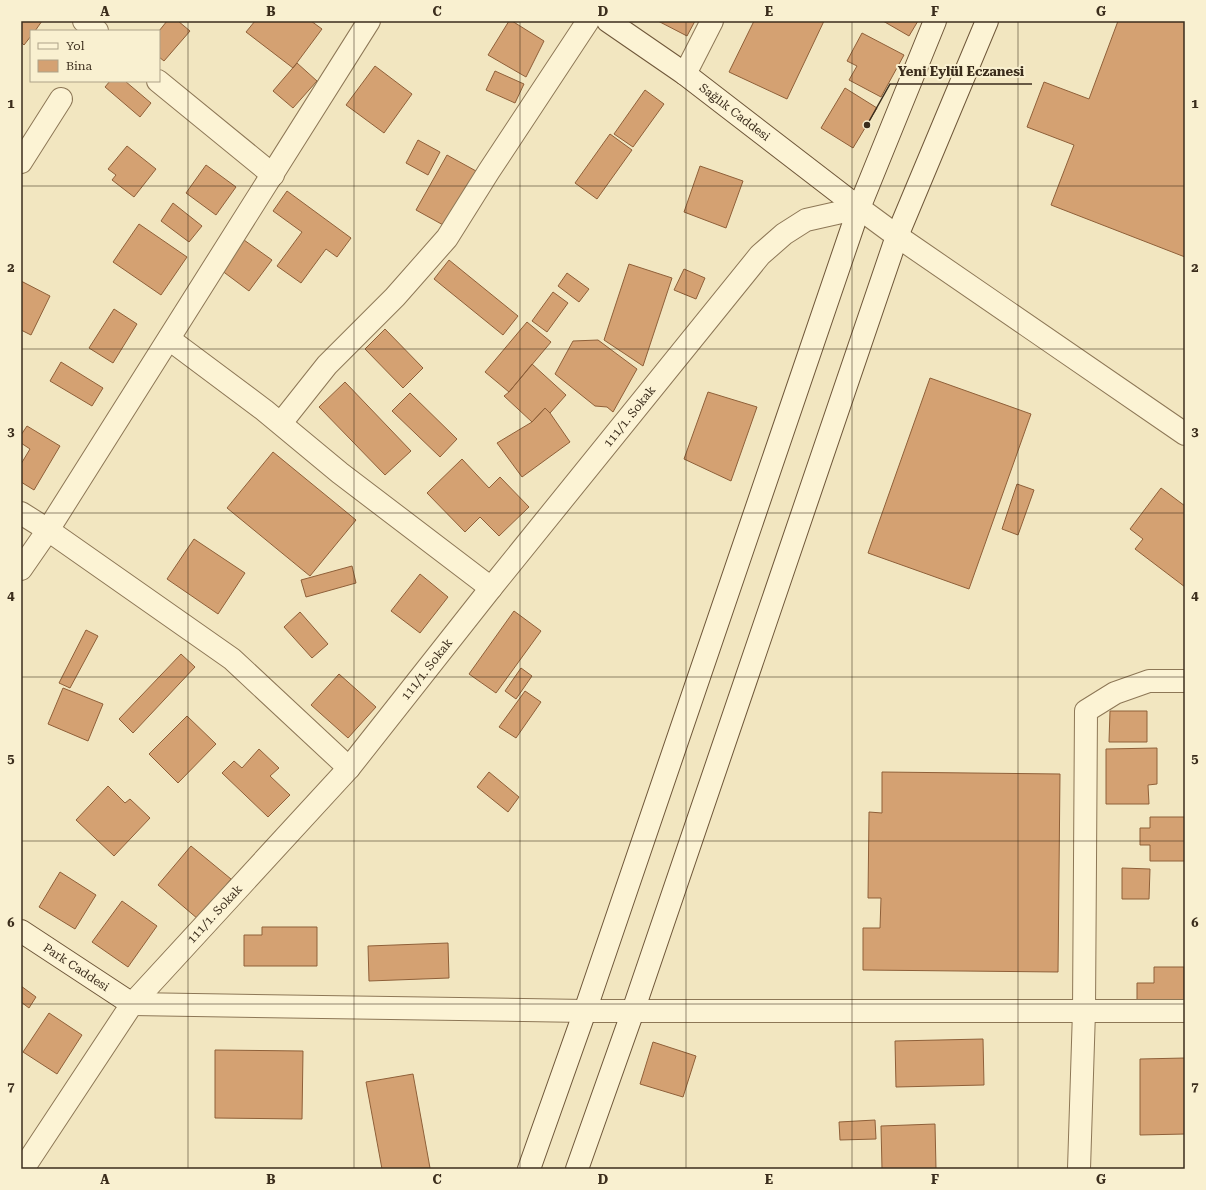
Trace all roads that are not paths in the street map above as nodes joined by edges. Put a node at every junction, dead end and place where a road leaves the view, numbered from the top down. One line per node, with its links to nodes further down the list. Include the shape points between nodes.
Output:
1 (84, 21): 8 (street)
2 (369, 21): 13 (street)
3 (588, 21): 17 (street, via 447,238 395,297 327,365)
4 (608, 21): 9 (street, Sağlık Caddesi)
5 (712, 21): 9 (street)
6 (935, 21): 14 (street)
7 (987, 21): 15 (street)
8 (96, 30)
9 (685, 74): 14 (street, Sağlık Caddesi)
10 (159, 82): 13 (street)
11 (61, 99): 12 (street)
12 (21, 162)
13 (273, 175): 16 (street)
14 (859, 208): 15 (street, Sağlık Caddesi); 22 (street, 111/1. Sokak, via 806,220 784,234 760,255); 27 (street)
15 (897, 236): 18 (street, Sağlık Caddesi); 28 (street)
16 (169, 338): 17 (street); 20 (street)
17 (281, 423): 22 (street, via 340,473)
18 (1185, 434)
19 (21, 513): 20 (street)
20 (48, 530): 21 (street); 24 (street, via 232,659)
21 (21, 569)
22 (491, 588): 24 (street, 111/1. Sokak)
23 (1185, 682): 29 (street, via 1149,681 1115,693 1086,712)
24 (349, 768): 26 (street, 111/1. Sokak)
25 (21, 931): 26 (street, Park Caddesi)
26 (132, 1004): 27 (street); 31 (street, 111/1. Sokak)
27 (585, 1011): 28 (street); 32 (street)
28 (633, 1011): 29 (street); 33 (street)
29 (1084, 1011): 30 (street); 34 (street)
30 (1185, 1011)
31 (23, 1169)
32 (530, 1169)
33 (577, 1169)
34 (1080, 1169)

